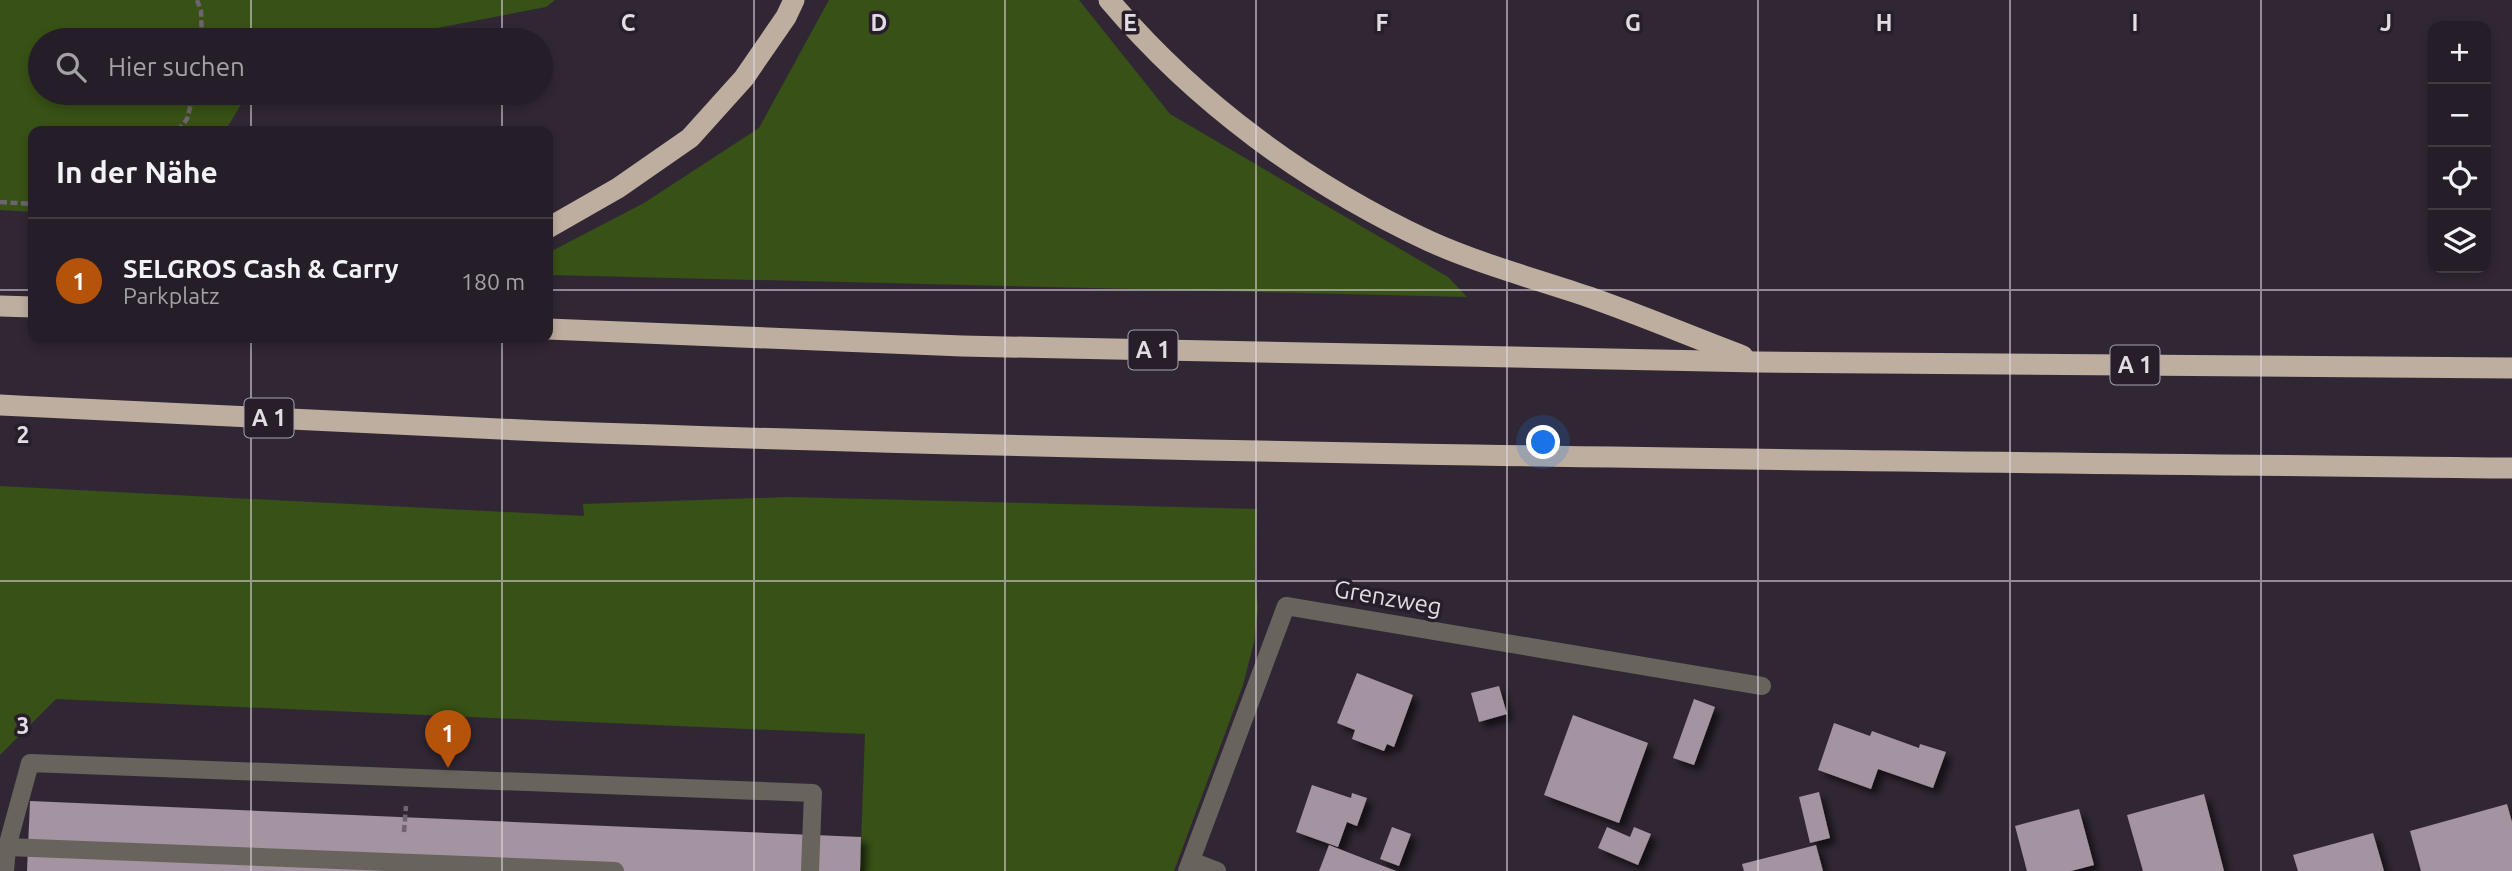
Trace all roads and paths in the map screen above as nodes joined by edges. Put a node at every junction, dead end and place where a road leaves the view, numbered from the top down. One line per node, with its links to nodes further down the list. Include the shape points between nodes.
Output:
1 (197, 0): 4 (path)
2 (794, 0): 9 (highway, via 744,78 690,138 618,188)
3 (1109, 0): 13 (highway, via 1181,76 1233,122 1367,209 1430,242)
4 (202, 28)
5 (191, 105): 6 (path)
6 (182, 126)
7 (0, 202): 8 (path)
8 (28, 204)
9 (553, 225)
10 (0, 306): 11 (highway)
11 (28, 307)
12 (553, 329): 13 (highway, A 1, via 962,346)
13 (1758, 362): 14 (highway, A 1)
14 (2512, 368)
15 (0, 405): 16 (highway, A 1, via 537,431 841,440 1659,459)
16 (2512, 468)
17 (1762, 686): 21 (street, Grenzweg, via 1286,606)
18 (407, 777): 19 (street, via 30,763); 20 (path); 24 (street, via 813,793)
19 (7, 847): 20 (street); 22 (street)
20 (403, 863): 23 (street)
21 (1189, 866): 25 (street)
22 (5, 871)
23 (615, 871)
24 (810, 871)
25 (1217, 871)

